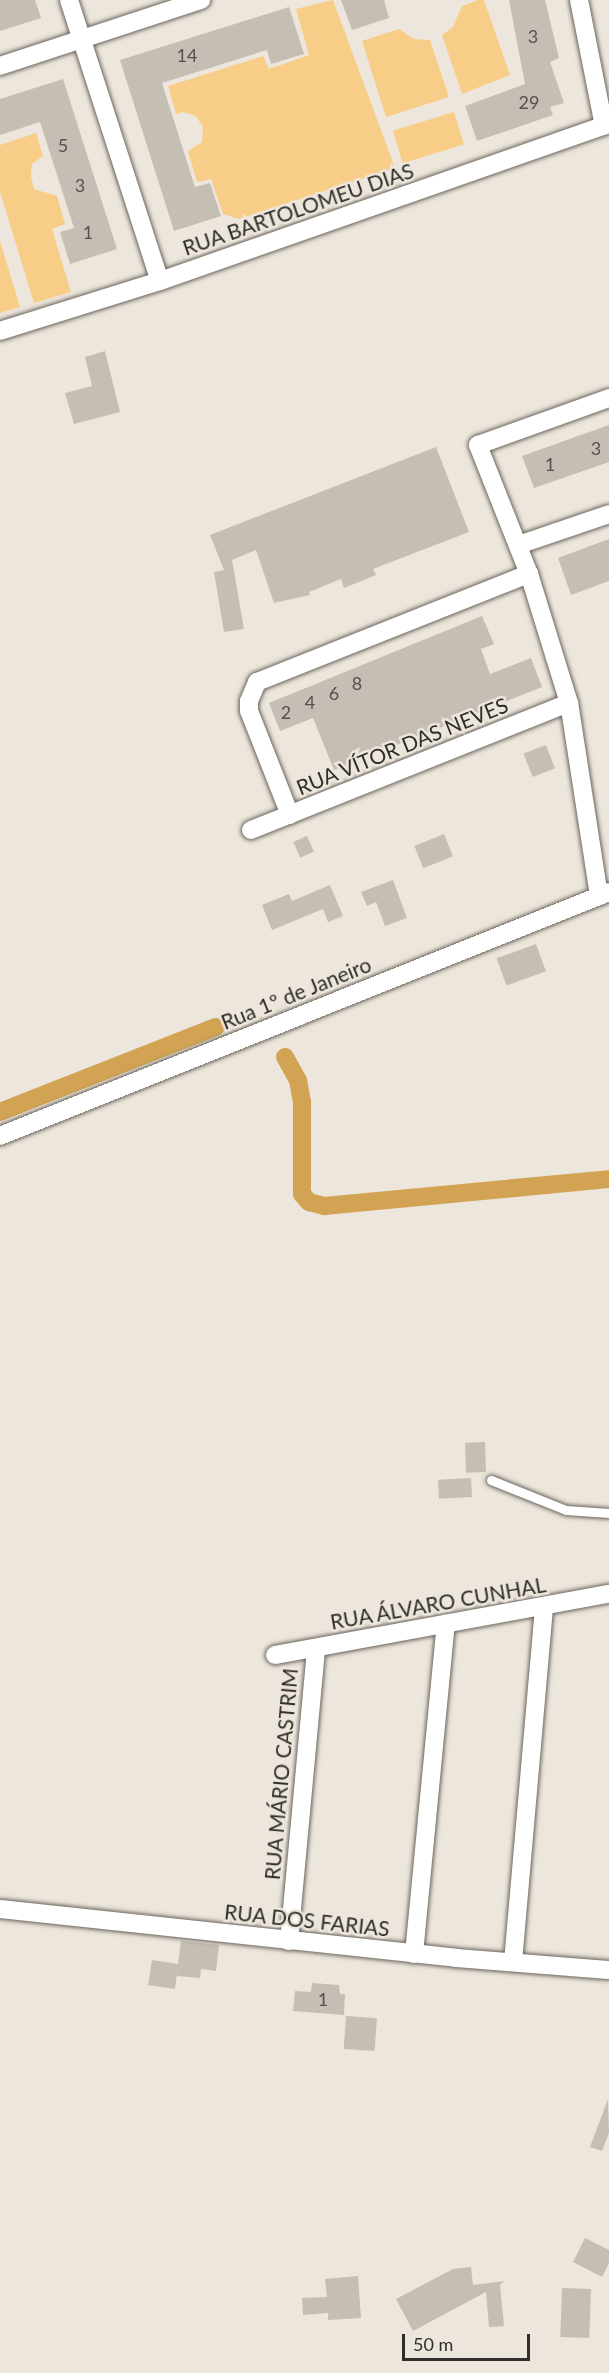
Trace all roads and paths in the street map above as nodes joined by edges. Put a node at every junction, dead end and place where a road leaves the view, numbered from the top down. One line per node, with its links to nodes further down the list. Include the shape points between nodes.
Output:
1 (69, 0): 4 (street)
2 (201, 0): 4 (street)
3 (579, 0): 6 (street)
4 (81, 40): 5 (street); 7 (street)
5 (0, 66)
6 (607, 125): 7 (street, RUA BARTOLOMEU DIAS)
7 (160, 281): 8 (street, RUA BARTOLOMEU DIAS)
8 (0, 331)
9 (609, 398): 11 (street, via 478,445)
10 (609, 514): 11 (street)
11 (518, 545): 12 (street)
12 (529, 574): 13 (street); 14 (street, via 257,682 249,711)
13 (568, 703): 14 (street, RUA VÍTOR DAS NEVES); 16 (street)
14 (290, 815): 15 (street, RUA VÍTOR DAS NEVES)
15 (251, 830)
16 (604, 894): 17 (street, Rua 1º de Janeiro)
17 (0, 1136)
18 (491, 1480): 19 (lane, via 566,1510)
19 (609, 1513)
20 (609, 1594): 21 (street, RUA ÁLVARO CUNHAL)
21 (544, 1606): 22 (street, RUA ÁLVARO CUNHAL); 28 (street)
22 (446, 1624): 23 (street, RUA ÁLVARO CUNHAL); 27 (street)
23 (316, 1648): 24 (street, RUA ÁLVARO CUNHAL); 26 (street, RUA MÁRIO CASTRIM)
24 (274, 1656)
25 (0, 1908): 26 (street, RUA DOS FARIAS)
26 (289, 1941): 27 (street, RUA DOS FARIAS)
27 (414, 1954): 28 (street, RUA DOS FARIAS)
28 (513, 1962): 29 (street, RUA DOS FARIAS)
29 (609, 1970)

